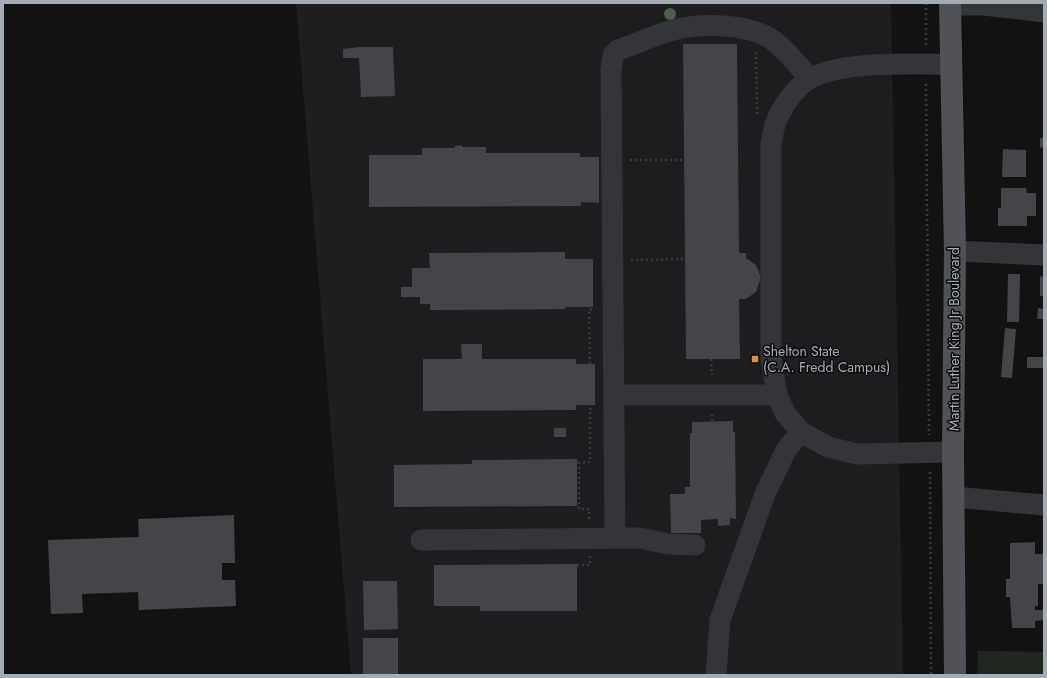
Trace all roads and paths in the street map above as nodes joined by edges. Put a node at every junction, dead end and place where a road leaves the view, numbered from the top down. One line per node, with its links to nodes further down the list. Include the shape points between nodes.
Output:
1 (926, 3): 5 (path)
2 (950, 4): 3 (street); 6 (main road, Martin Luther King Jr Boulevard)
3 (1044, 12)
4 (751, 46): 8 (path, via 756,52)
5 (926, 64): 6 (street); 7 (street, via 847,68); 20 (path)
6 (951, 64): 11 (main road, Martin Luther King Jr Boulevard)
7 (810, 78): 15 (street, via 774,41 756,32 737,27 704,26 674,30 618,50 613,55 611,70); 16 (street, via 793,94 778,116 771,144 771,358)
8 (757, 123)
9 (623, 160): 10 (path)
10 (684, 160)
11 (955, 251): 12 (street); 19 (main road, Martin Luther King Jr Boulevard)
12 (1044, 255)
13 (590, 363): 14 (path)
14 (596, 363)
15 (614, 395): 16 (street); 24 (street)
16 (777, 395): 18 (street, via 785,412)
17 (596, 409): 23 (path, via 590,409 590,462 579,463 579,509 589,509)
18 (801, 432): 20 (street, via 828,447 857,454); 28 (street, via 786,450 765,494 720,620)
19 (953, 452): 20 (street); 21 (main road, Martin Luther King Jr Boulevard)
20 (930, 453): 29 (path)
21 (954, 497): 22 (street); 30 (main road, Martin Luther King Jr Boulevard)
22 (1044, 505)
23 (590, 538): 24 (street); 25 (street); 27 (path, via 590,565)
24 (615, 538): 26 (street, via 640,538 668,544)
25 (421, 540)
26 (695, 545)
27 (577, 565)
28 (716, 675)
29 (931, 675)
30 (955, 675)

